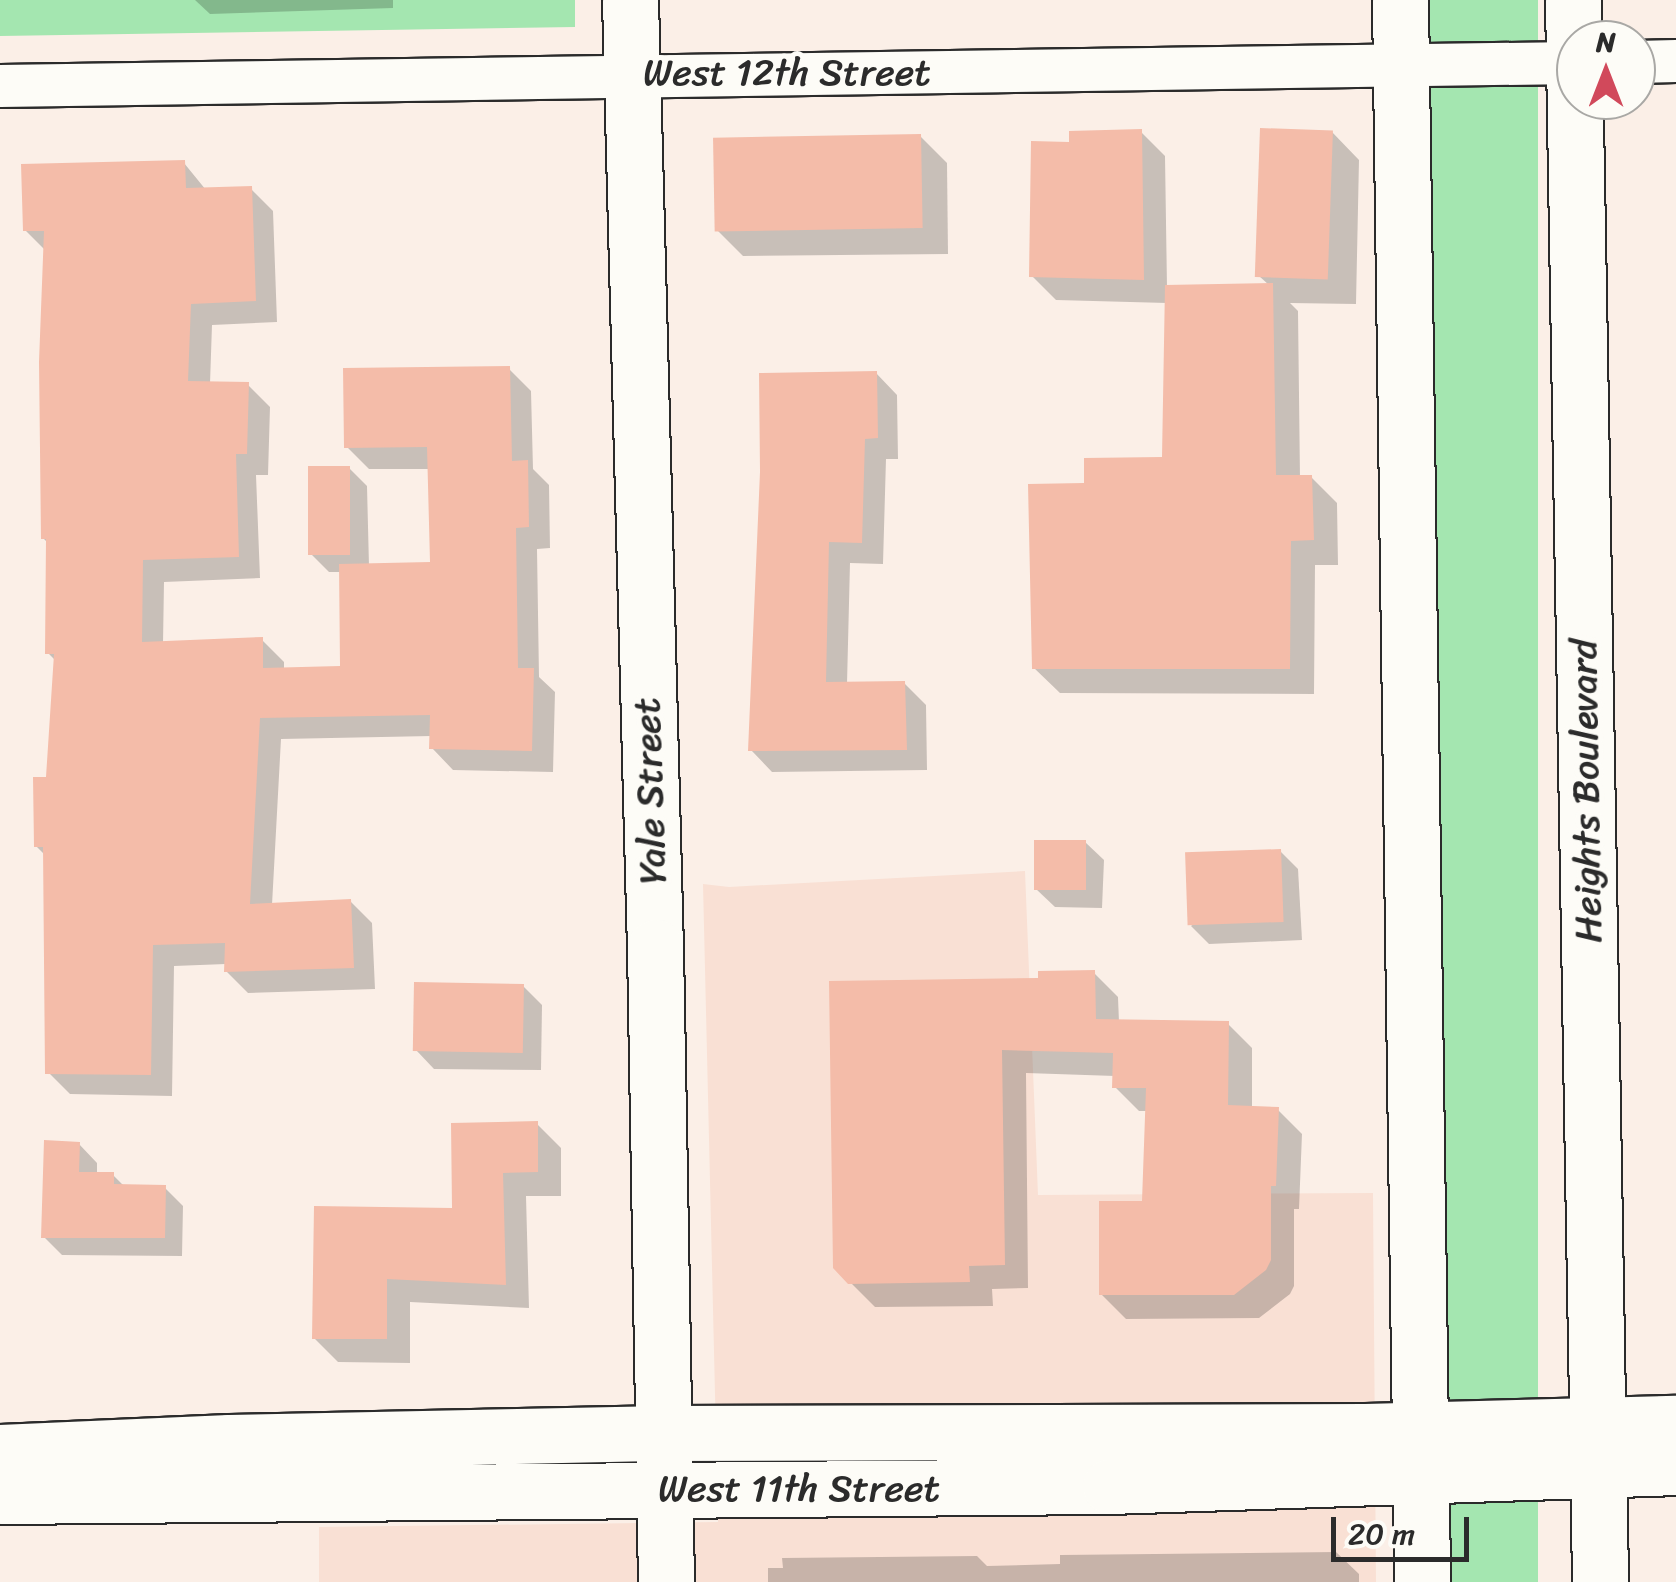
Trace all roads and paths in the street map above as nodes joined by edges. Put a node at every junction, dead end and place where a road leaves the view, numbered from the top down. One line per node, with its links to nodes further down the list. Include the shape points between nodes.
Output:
1 (630, 0): 5 (main road, Yale Street)
2 (1400, 0): 4 (main road)
3 (1556, 63): 4 (street, West 12th Street)
4 (1402, 65): 5 (street, West 12th Street); 12 (main road)
5 (631, 74): 6 (street, West 12th Street); 9 (main road, Yale Street)
6 (0, 86)
7 (1576, 120): 10 (main road, Heights Boulevard)
8 (1676, 1424): 10 (main road, West 11th Street)
9 (665, 1433): 11 (main road, West 11th Street); 12 (main road, West 11th Street); 14 (main road, Yale Street)
10 (1597, 1449): 12 (main road, West 11th Street); 13 (main road); 18 (main road, Heights Boulevard)
11 (0, 1452)
12 (1423, 1454): 14 (main road, West 11th Street); 17 (main road)
13 (1676, 1468)
14 (664, 1490): 15 (main road, West 11th Street); 16 (main road, Yale Street)
15 (0, 1496)
16 (666, 1582)
17 (1422, 1582)
18 (1600, 1582)

